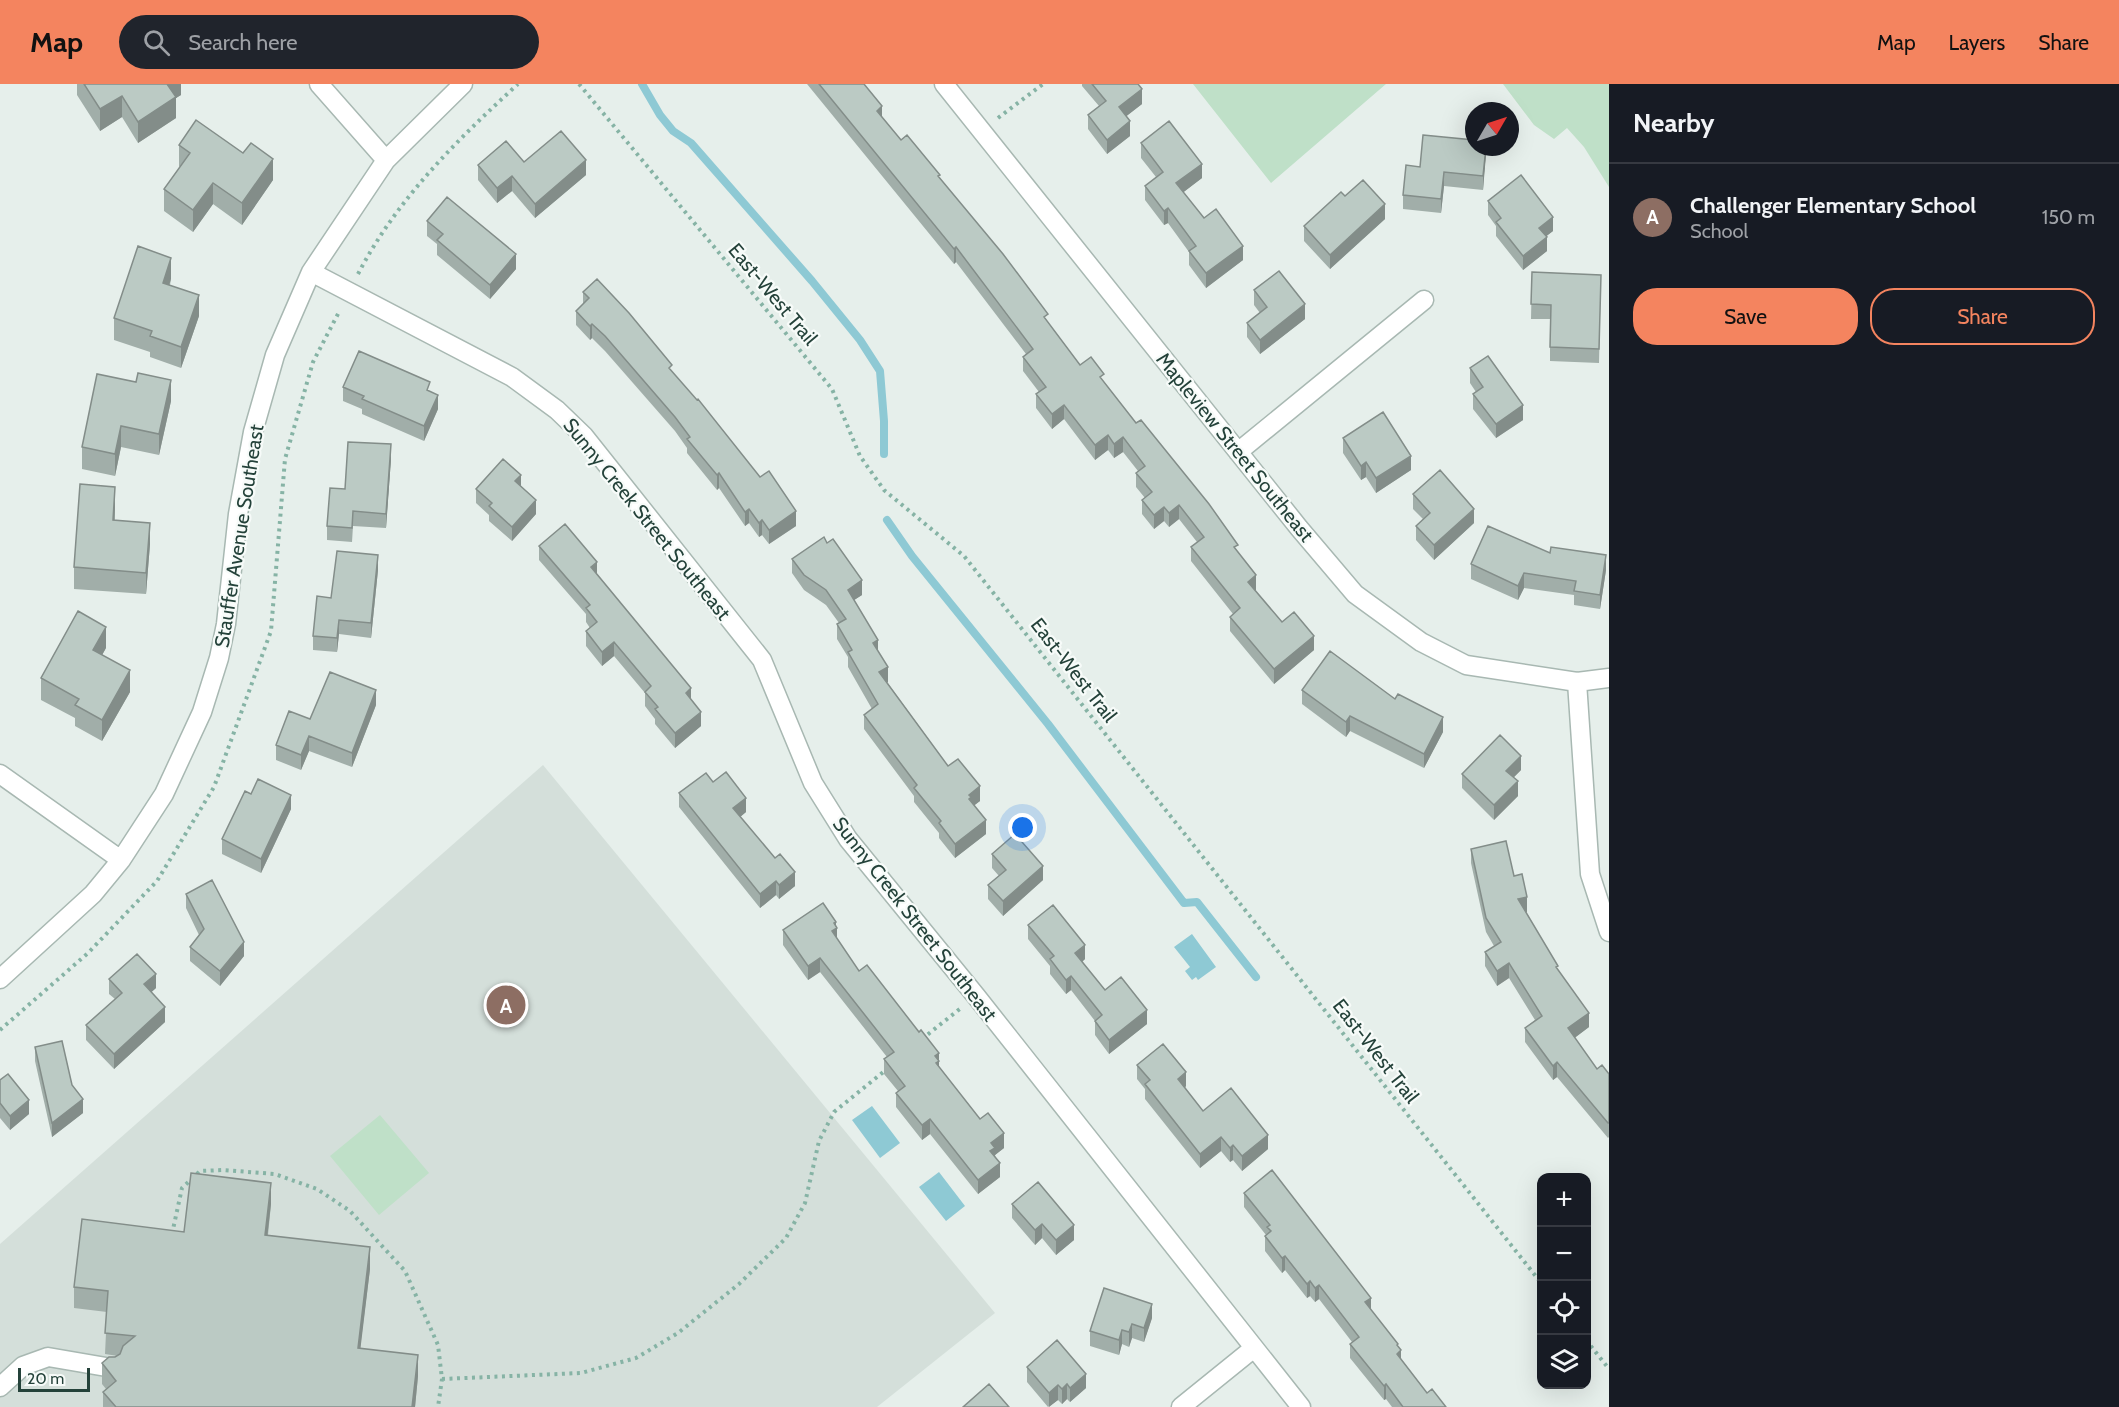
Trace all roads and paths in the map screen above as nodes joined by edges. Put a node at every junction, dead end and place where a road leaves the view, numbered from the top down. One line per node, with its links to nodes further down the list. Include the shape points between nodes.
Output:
1 (319, 84): 8 (street)
2 (463, 84): 8 (street, Stauffer Avenue Southeast)
3 (518, 84): 10 (path, via 460,137 406,198)
4 (579, 84): 24 (path, East-West Trail, via 832,389 860,456 884,490 964,556)
5 (944, 84): 7 (street, Mapleview Street Southeast)
6 (1043, 84): 7 (path)
7 (982, 132): 12 (street, Mapleview Street Southeast)
8 (386, 160): 9 (street, Stauffer Avenue Southeast)
9 (311, 272): 10 (street, Sunny Creek Street Southeast); 16 (street, Stauffer Avenue Southeast, via 275,355 253,432 238,514 226,624 212,679 198,721 164,794)
10 (349, 293): 19 (street, Sunny Creek Street Southeast, via 512,377 584,436 762,660 813,783 834,818); 20 (path, via 314,362 285,459 271,631 214,787 157,881 88,953)
11 (1424, 300): 12 (street)
12 (1238, 452): 14 (street, Mapleview Street Southeast, via 1355,594 1421,642 1466,665)
13 (1609, 678): 14 (street, Mapleview Street Southeast)
14 (1576, 682): 17 (street, via 1590,874)
15 (0, 774): 16 (street)
16 (121, 860): 18 (street, Stauffer Avenue Southeast, via 93,894)
17 (1609, 932)
18 (0, 979)
19 (976, 996): 21 (path); 26 (street, Sunny Creek Street Southeast)
20 (0, 1030)
21 (916, 1044)
22 (889, 1067): 29 (path, via 834,1112 819,1141 805,1203 786,1239 739,1284 678,1333 636,1358 581,1373)
23 (171, 1238): 29 (path, via 182,1188 200,1171 275,1174 317,1189 350,1211 405,1271 438,1345)
24 (1540, 1281)
25 (1591, 1345): 28 (path)
26 (1254, 1348): 32 (street); 33 (street, Sunny Creek Street Southeast)
27 (112, 1368): 30 (street, via 48,1357 24,1366)
28 (1609, 1369)
29 (442, 1379): 31 (path)
30 (0, 1387)
31 (438, 1407)
32 (1181, 1407)
33 (1301, 1407)

